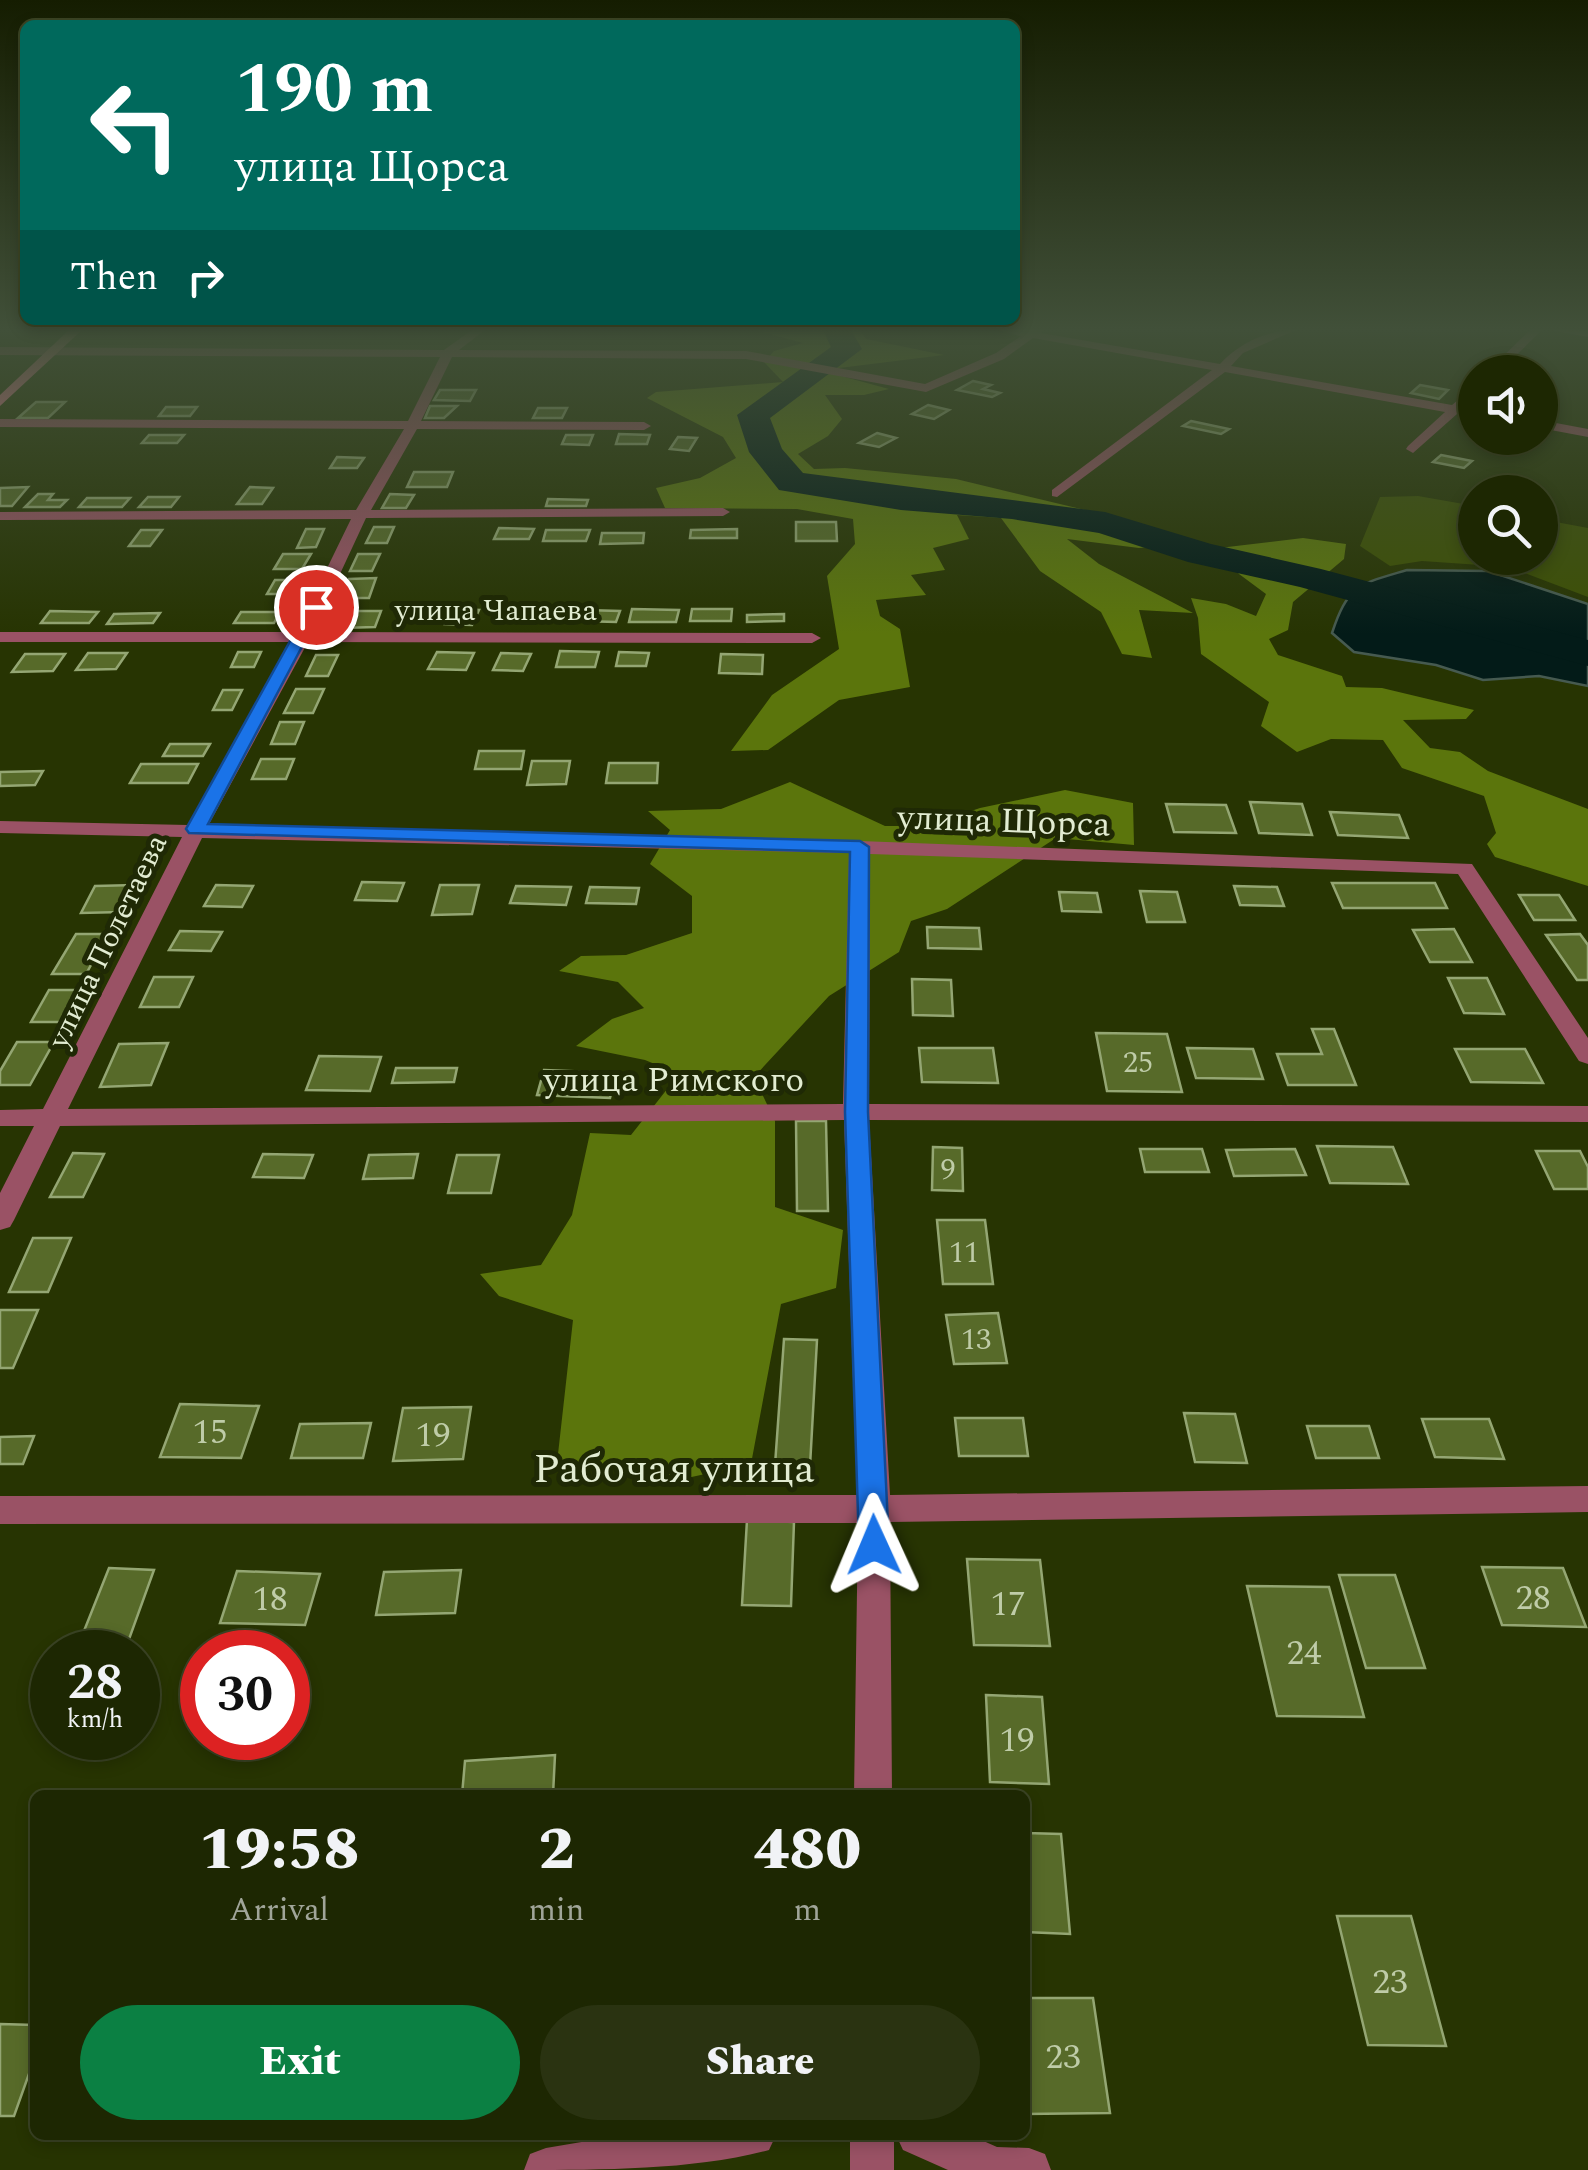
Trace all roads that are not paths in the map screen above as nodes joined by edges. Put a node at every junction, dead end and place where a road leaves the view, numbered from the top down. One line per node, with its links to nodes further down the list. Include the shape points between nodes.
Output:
1 (409, 431): 8 (street, улица Полетаева)
2 (1138, 431): 5 (street)
3 (1431, 431): 4 (street)
4 (1413, 448)
5 (1057, 492)
6 (723, 512): 8 (street)
7 (0, 516): 8 (street)
8 (359, 517): 9 (street, улица Полетаева)
9 (302, 637): 10 (street, улица Чапаева); 11 (street, улица Чапаева); 13 (street, улица Полетаева)
10 (0, 638)
11 (812, 638)
12 (0, 828): 13 (street, улица Щорса)
13 (196, 829): 14 (street, улица Щорса); 19 (street, улица Полетаева)
14 (860, 847): 15 (street, улица Щорса, via 1465,868); 16 (street)
15 (1588, 1056)
16 (856, 1112): 17 (street, улица Римского); 19 (street, улица Римского); 22 (street)
17 (1588, 1114)
18 (0, 1118): 19 (street, улица Римского)
19 (52, 1118): 20 (street, улица Полетаева)
20 (0, 1220)
21 (1588, 1499): 22 (street, Рабочая улица)
22 (874, 1509): 23 (street, Рабочая улица); 24 (street)
23 (0, 1510)
24 (873, 1790)
25 (724, 2140): 28 (street)
26 (872, 2140): 29 (street)
27 (930, 2140): 30 (street, via 997,2169)
28 (546, 2170)
29 (872, 2170)
30 (1029, 2170)

